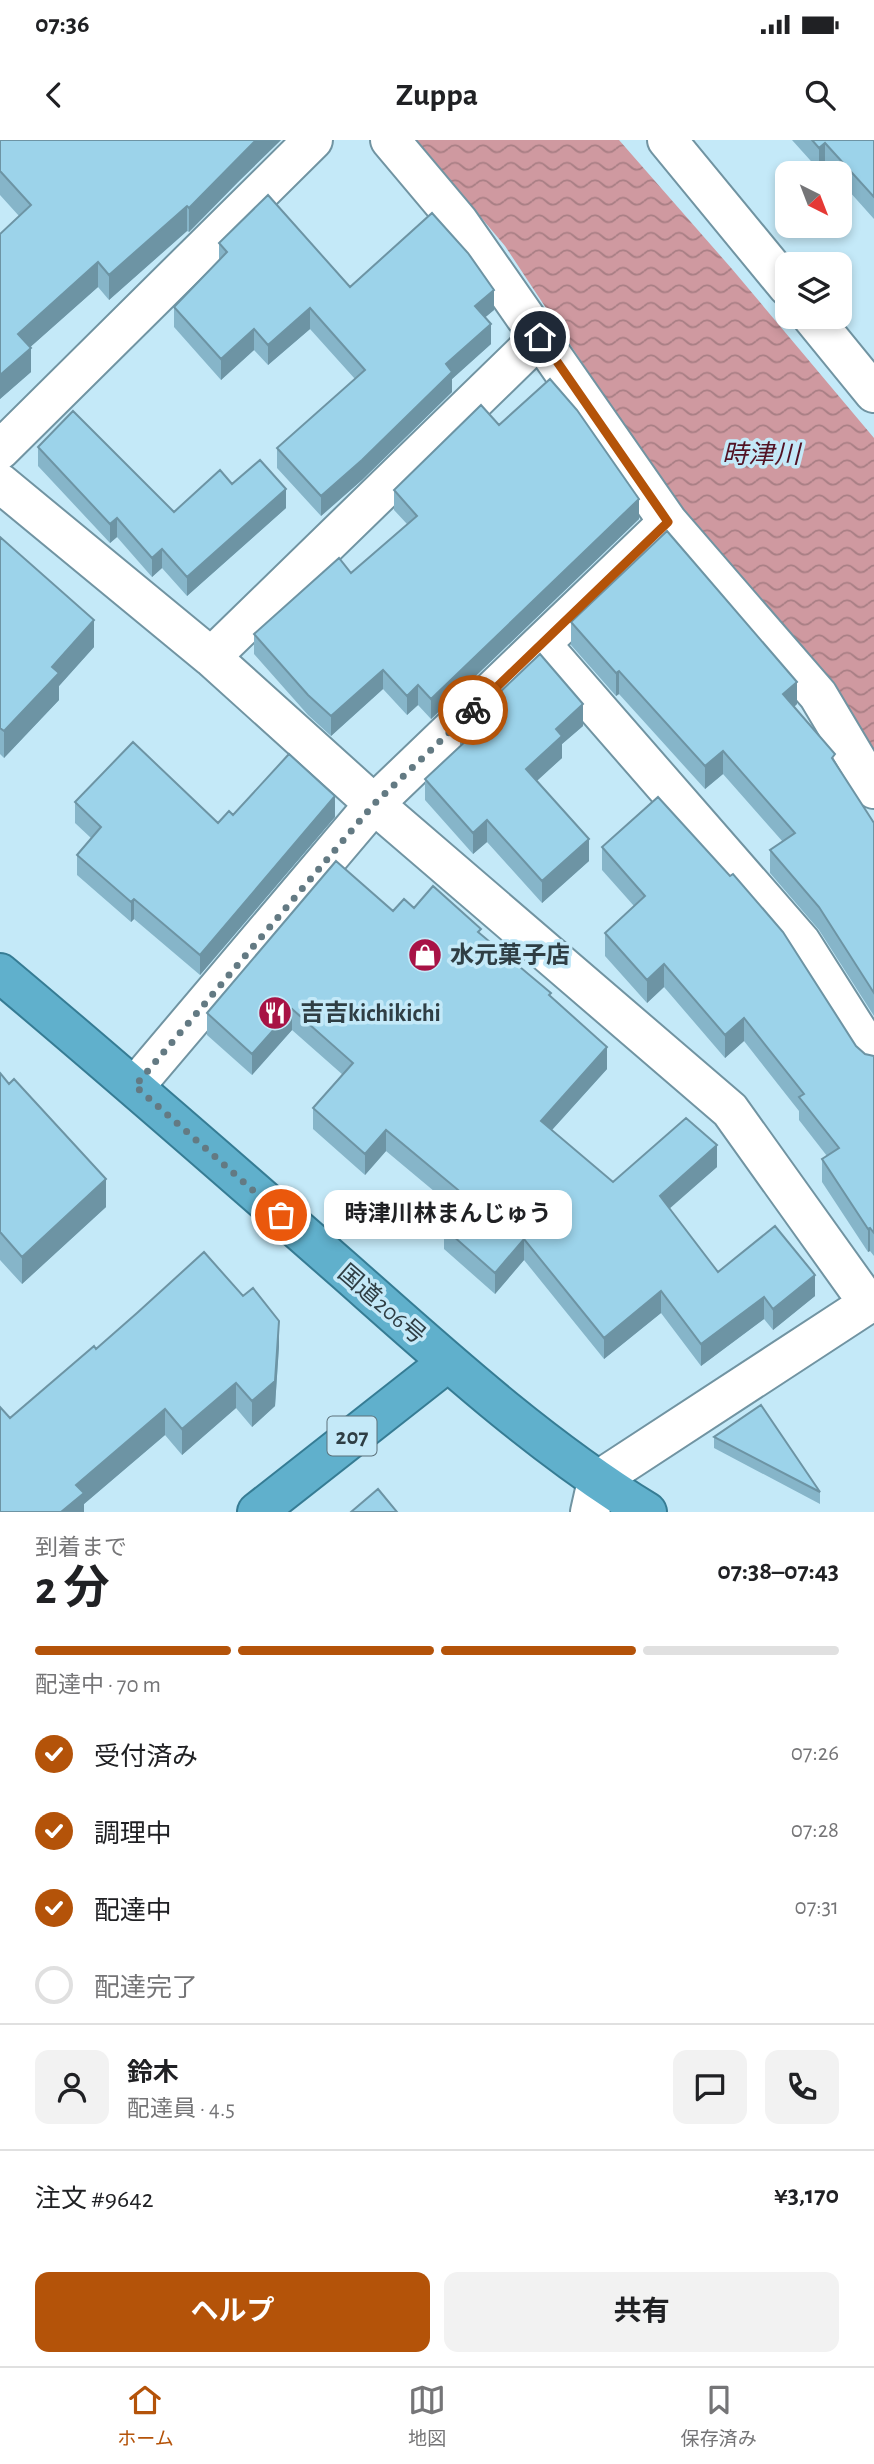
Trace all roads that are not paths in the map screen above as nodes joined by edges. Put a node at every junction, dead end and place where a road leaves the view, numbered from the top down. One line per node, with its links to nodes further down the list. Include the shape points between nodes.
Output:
1 (313, 140): 8 (street)
2 (390, 140): 6 (street, via 459,222)
3 (667, 140): 4 (street)
4 (775, 271)
5 (822, 329): 7 (street)
6 (540, 337): 10 (street); 12 (street)
7 (874, 393)
8 (0, 450)
9 (0, 483): 12 (street)
10 (668, 522): 11 (street); 13 (street, via 818,695)
11 (542, 645): 14 (street); 16 (street, via 801,942)
12 (211, 657): 14 (street)
13 (874, 789)
14 (374, 804): 17 (street); 18 (street, via 730,1110)
15 (0, 974): 17 (highway, 国道206号)
16 (874, 1057)
17 (135, 1086): 19 (highway, 国道206号)
18 (871, 1302): 20 (street)
19 (448, 1362): 20 (highway, 国道206号); 21 (highway, 207)
20 (593, 1497): 22 (highway, 国道206号)
21 (257, 1512)
22 (647, 1512)

